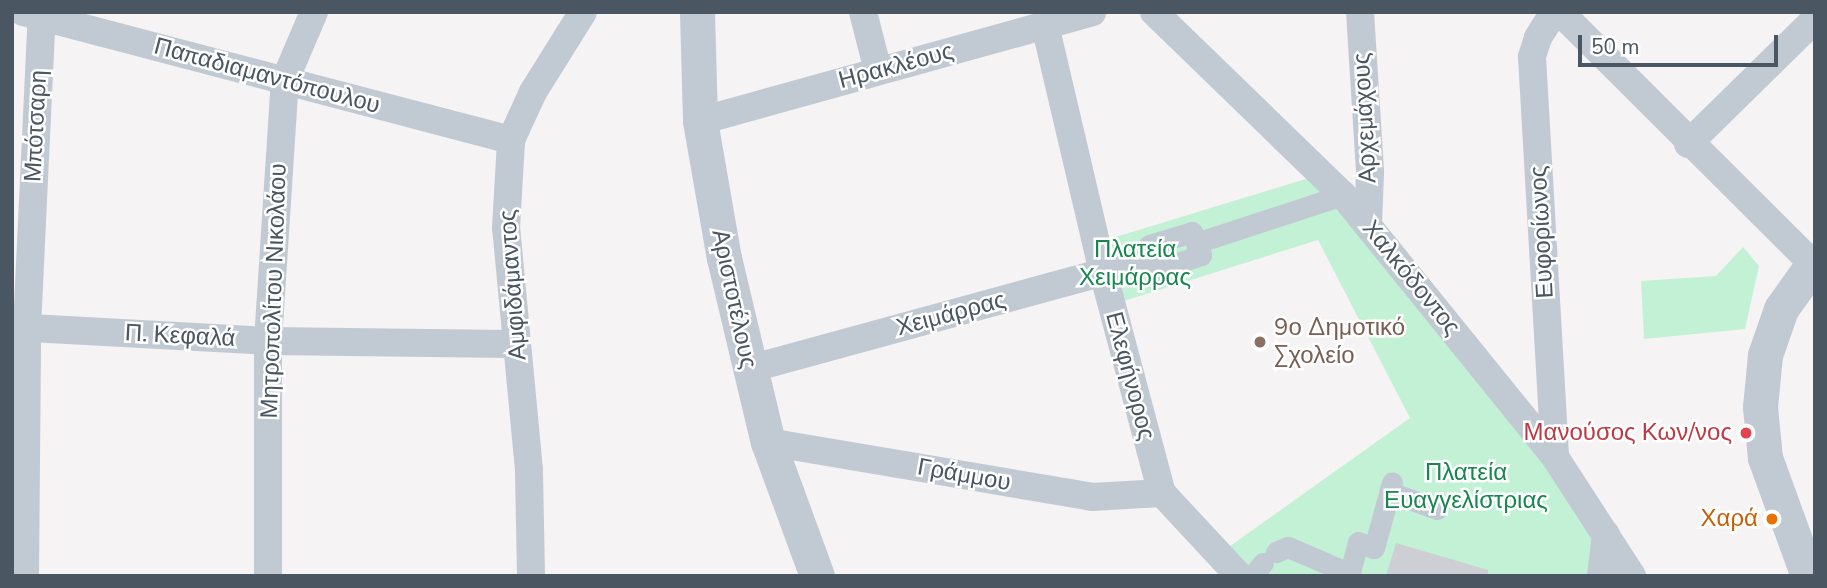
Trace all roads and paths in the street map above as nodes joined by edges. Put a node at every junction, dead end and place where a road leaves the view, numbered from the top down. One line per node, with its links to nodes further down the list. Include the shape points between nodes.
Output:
1 (314, 12): 14 (street, Μητροπολίτου Νικολάου)
2 (583, 12): 16 (street, Αμφιδάμαντος, via 533,92)
3 (697, 12): 15 (street, Αριστοτέλους)
4 (863, 12): 13 (street)
5 (1092, 12): 12 (street, Ηρακλέους)
6 (1154, 12): 18 (street, Χαλκόδοντος)
7 (1360, 12): 19 (street, Αρχεμάχους, via 1370,173)
8 (1554, 12): 27 (street, Ευφορίωνος, via 1532,57)
9 (1560, 12): 17 (street)
10 (35, 14): 14 (street, Παπαδιαμαντόπουλου); 22 (street, Μπότσαρη)
11 (1815, 19): 17 (street)
12 (1045, 25): 13 (street, Ηρακλέους); 21 (street, Ελεφήνορος)
13 (878, 71): 15 (street, Ηρακλέους)
14 (285, 80): 16 (street, Παπαδιαμαντόπουλου); 23 (street, Μητροπολίτου Νικολάου)
15 (700, 121): 25 (street, Αριστοτέλους)
16 (511, 140): 24 (street, Αμφιδάμαντος, via 506,228)
17 (1688, 144): 20 (street)
18 (1343, 195): 19 (street, Χαλκόδοντος); 21 (street, Χειμάρρας, via 1196,243 1192,232 1149,245 1152,257)
19 (1368, 225): 27 (street, Χαλκόδοντος)
20 (1813, 262): 39 (street, via 1792,289 1771,335 1760,407 1765,458)
21 (1103, 272): 25 (street, Χειμάρρας); 28 (street, Ελεφήνορος)
22 (20, 328): 23 (street, Π. Κεφαλά); 33 (street, Μπότσαρη)
23 (268, 341): 24 (street, Π. Κεφαλά); 34 (street, Μητροπολίτου Νικολάου)
24 (516, 345): 35 (street, Αμφιδάμαντος, via 529,470)
25 (749, 369): 26 (street, Αριστοτέλους)
26 (768, 442): 28 (street, Γράμμου, via 1092,497); 36 (street, Αριστοτέλους)
27 (1555, 457): 30 (street, Χαλκόδοντος)
28 (1161, 494): 31 (street, Ελεφήνορος)
29 (1437, 509): 32 (street, via 1391,487 1374,548 1358,542 1350,572)
30 (1606, 534): 37 (street); 38 (street, Χαλκόδοντος)
31 (1258, 567): 32 (street, via 1289,547)
32 (1336, 572)
33 (25, 576)
34 (268, 576)
35 (531, 576)
36 (817, 576)
37 (1601, 576)
38 (1632, 576)
39 (1808, 576)

